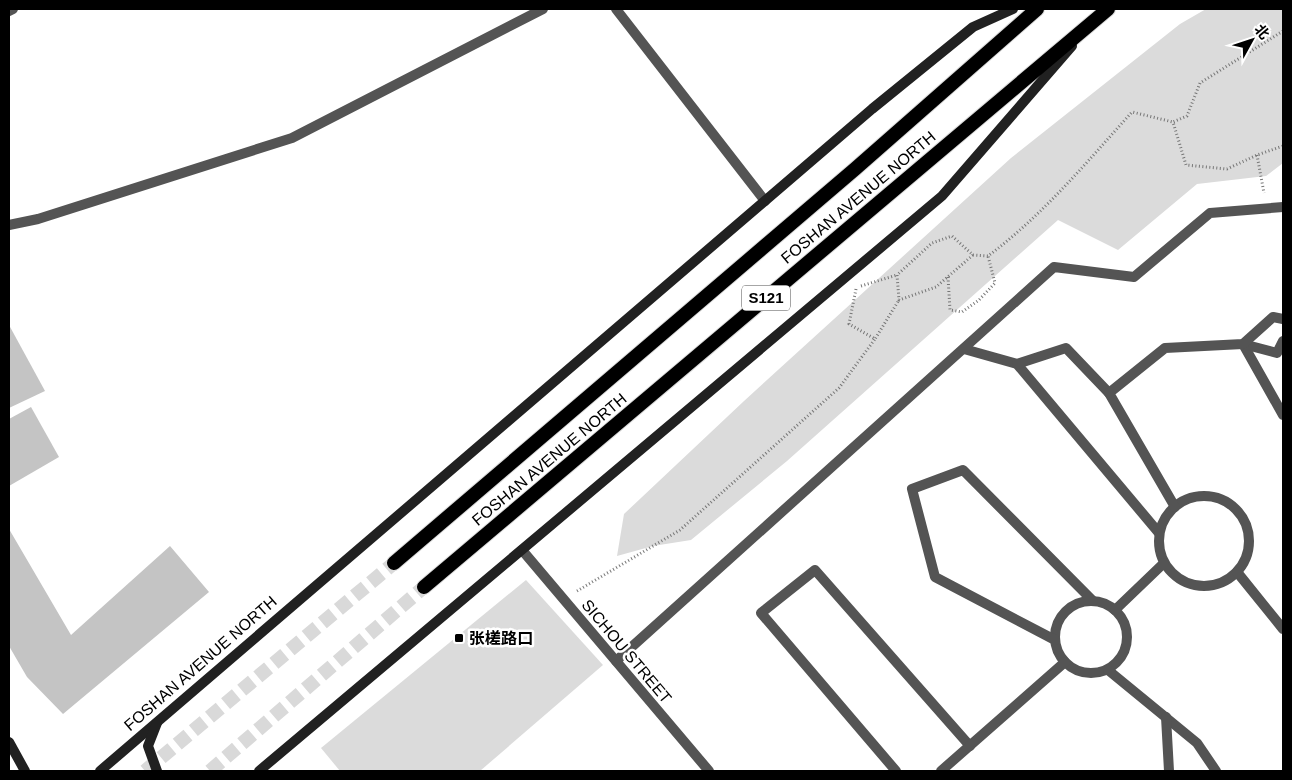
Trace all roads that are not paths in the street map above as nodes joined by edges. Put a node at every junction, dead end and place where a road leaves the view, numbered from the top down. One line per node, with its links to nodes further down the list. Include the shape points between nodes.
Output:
1 (14, 9): 8 (street)
2 (542, 9): 12 (street, via 292,138)
3 (616, 9): 10 (street)
4 (1013, 9): 10 (main road, FOSHAN AVENUE NORTH, via 973,27)
5 (1037, 9): 23 (highway, FOSHAN AVENUE NORTH / S121)
6 (1108, 9): 9 (highway, FOSHAN AVENUE NORTH / S121)
7 (1119, 9): 9 (main road)
8 (9, 11)
9 (1095, 20): 22 (main road, via 942,196); 26 (highway, FOSHAN AVENUE NORTH / S121)
10 (765, 201): 35 (main road, FOSHAN AVENUE NORTH)
11 (1283, 207): 16 (street, via 1210,213 1134,277 1054,267)
12 (9, 225)
13 (1283, 320): 15 (street, via 1273,317)
14 (1283, 341): 15 (street, via 1277,353)
15 (1244, 344): 18 (street, via 1165,348); 19 (street)
16 (964, 349): 17 (street); 31 (street)
17 (1017, 364): 18 (street, via 1066,348); 21 (street)
18 (1108, 393): 20 (street)
19 (1283, 414)
20 (1175, 507): 21 (street); 25 (street, via 1188,499 1203,496 1232,506 1248,532 1248,548)
21 (1159, 533): 24 (street, via 1159,549)
22 (522, 550): 31 (street, SICHOU STREET); 41 (main road)
23 (394, 563)
24 (1164, 563): 25 (street, via 1173,574 1198,586 1226,581); 28 (street)
25 (1236, 572): 29 (street)
26 (424, 588)
27 (1093, 601): 28 (street, via 1105,603); 30 (street, via 1081,602 1061,616); 30 (street, via 963,470 912,489 935,577)
28 (1115, 610): 33 (street, via 1125,624 1128,642 1118,663)
29 (1283, 629)
30 (1055, 640): 32 (street)
31 (616, 661): 42 (street, SICHOU STREET)
32 (1065, 662): 33 (street, via 1085,673 1097,674); 37 (street)
33 (1108, 670): 34 (street)
34 (1166, 717): 45 (street); 46 (street, via 1197,743)
35 (157, 722): 39 (main road, FOSHAN AVENUE NORTH); 40 (main road, via 148,746)
36 (9, 742): 38 (main road)
37 (970, 746): 43 (street, via 815,570 761,613); 44 (street)
38 (25, 771)
39 (100, 771)
40 (157, 771)
41 (259, 771)
42 (709, 771)
43 (896, 771)
44 (941, 771)
45 (1169, 771)
46 (1216, 771)

